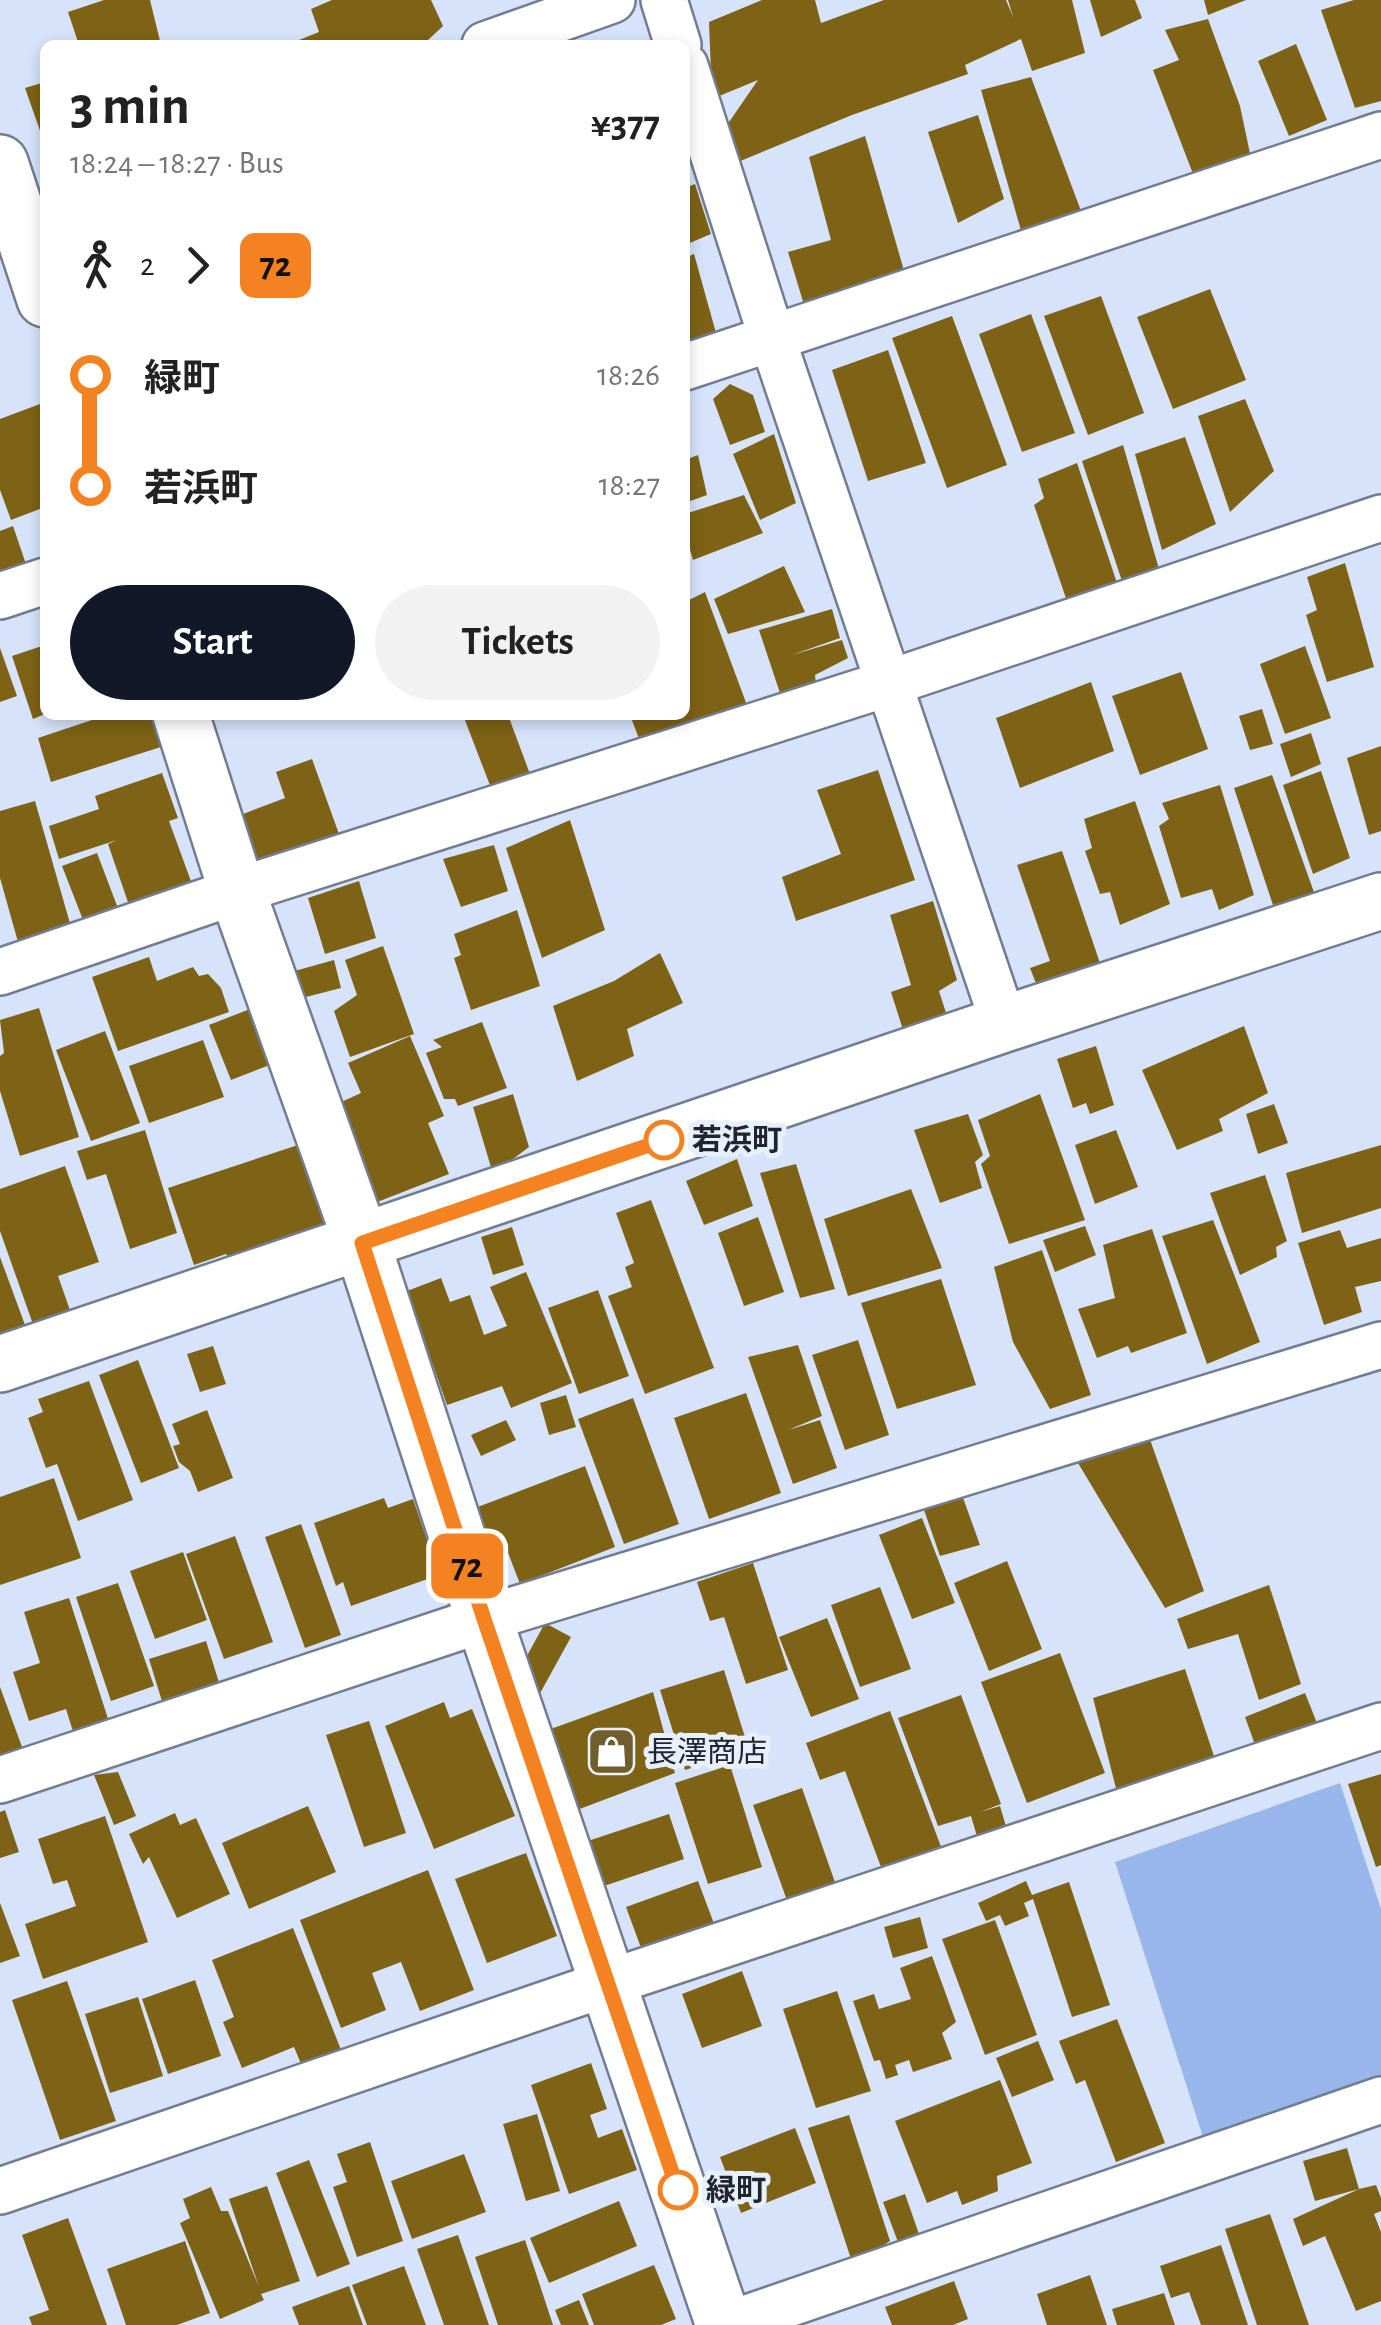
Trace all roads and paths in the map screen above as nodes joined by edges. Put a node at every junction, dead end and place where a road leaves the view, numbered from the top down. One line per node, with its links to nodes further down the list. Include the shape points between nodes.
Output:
1 (612, 0): 3 (street)
2 (664, 0): 4 (street)
3 (499, 40)
4 (676, 40)
5 (690, 82): 9 (street)
6 (1381, 135): 9 (street)
7 (15, 198): 8 (street)
8 (40, 282)
9 (772, 338): 10 (street); 14 (street)
10 (690, 366)
11 (1381, 518): 14 (street)
12 (40, 583): 13 (street)
13 (0, 596)
14 (889, 683): 16 (street); 19 (street)
15 (183, 720): 16 (street)
16 (237, 891): 18 (street); 20 (street)
17 (1381, 901): 19 (street)
18 (0, 972)
19 (1004, 1024): 20 (street)
20 (362, 1243): 22 (street); 23 (street)
21 (1381, 1345): 23 (street)
22 (0, 1364)
23 (484, 1619): 25 (street); 26 (street)
24 (1381, 1726): 26 (street)
25 (0, 1780)
26 (608, 1984): 28 (street); 29 (street)
27 (1381, 2100): 29 (street)
28 (0, 2191)
29 (726, 2325)

